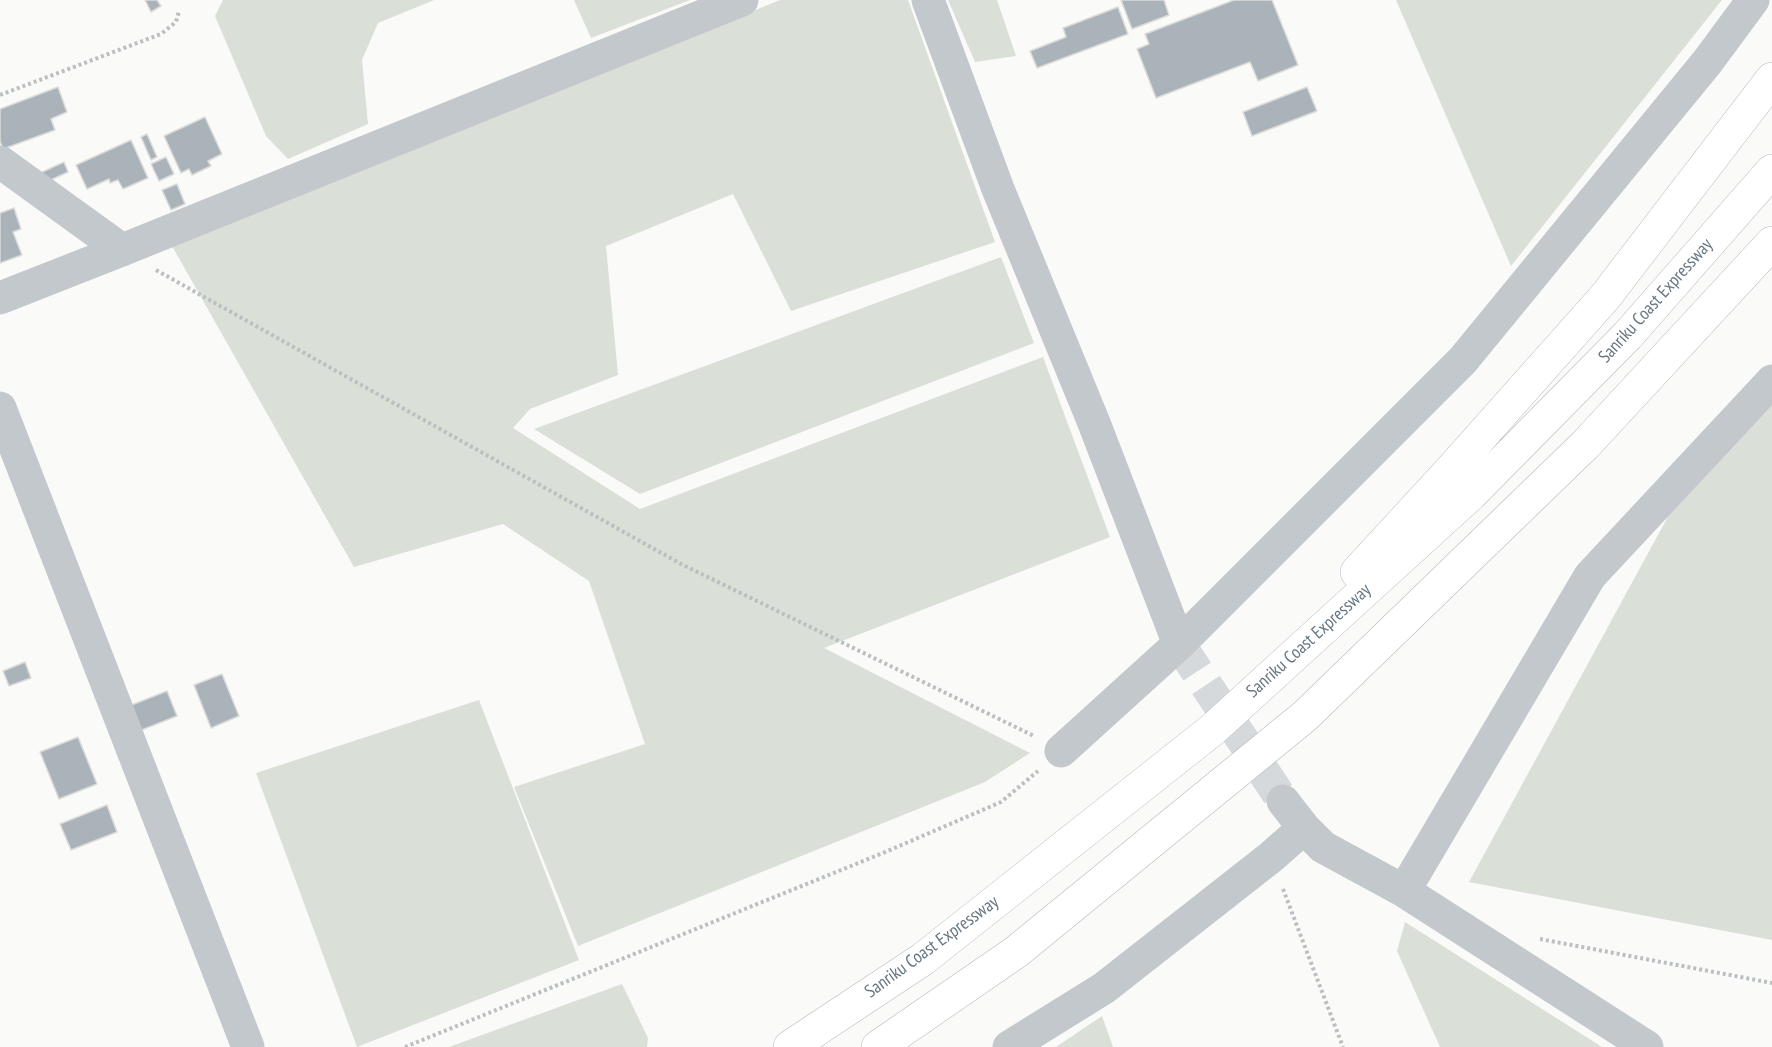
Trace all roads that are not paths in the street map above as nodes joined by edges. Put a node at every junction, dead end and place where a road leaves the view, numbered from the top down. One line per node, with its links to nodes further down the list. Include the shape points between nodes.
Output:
1 (742, 0): 8 (street)
2 (928, 0): 12 (street, via 998,189)
3 (1754, 0): 12 (street, via 1463,360)
4 (1772, 79): 13 (highway, via 1605,297)
5 (0, 162): 8 (street)
6 (1772, 171): 13 (highway, Sanriku Coast Expressway, via 1628,335 1471,494)
7 (1772, 243): 20 (highway, via 1586,444 1305,716 1016,952)
8 (122, 250): 9 (street)
9 (0, 298)
10 (1772, 381): 17 (street, via 1590,576)
11 (0, 408): 18 (street)
12 (1179, 644): 14 (street)
13 (1212, 730): 19 (highway, Sanriku Coast Expressway, via 923,958)
14 (1061, 751)
15 (1284, 801): 16 (street)
16 (1304, 828): 17 (street, via 1323,847); 21 (street, via 1104,988)
17 (1404, 891): 22 (street)
18 (248, 1047)
19 (790, 1047)
20 (878, 1047)
21 (1009, 1047)
22 (1647, 1047)

